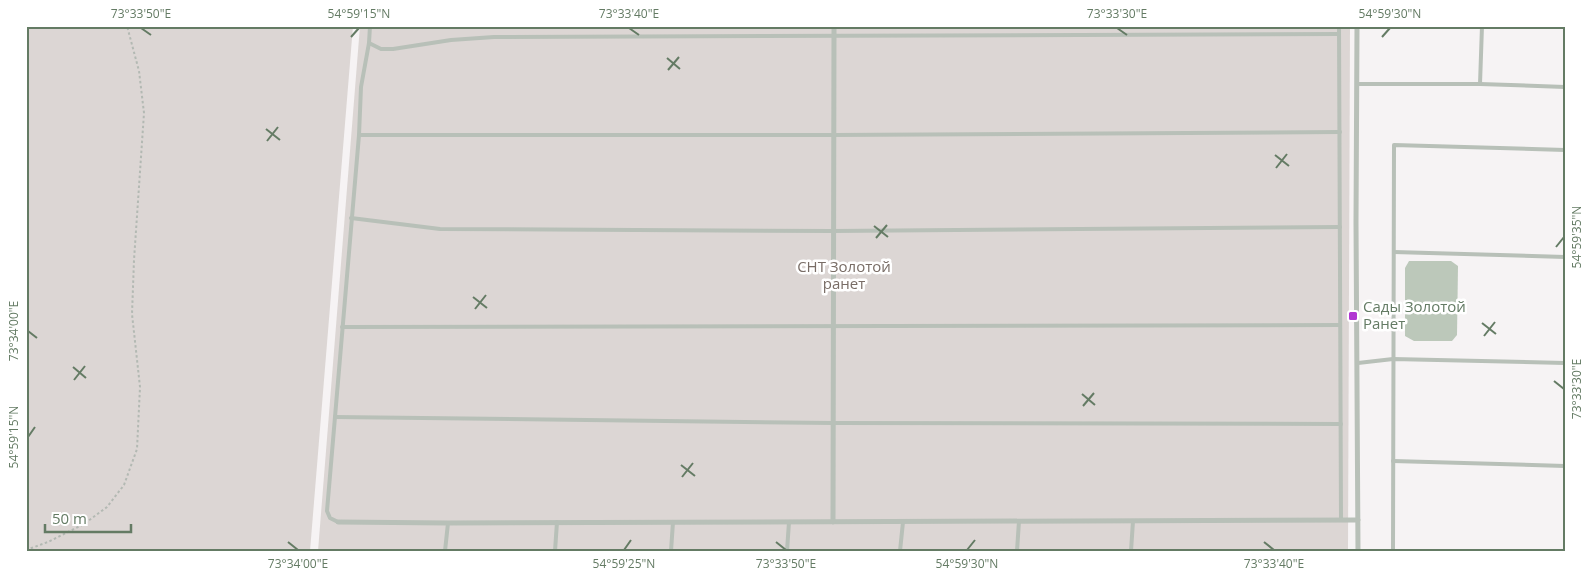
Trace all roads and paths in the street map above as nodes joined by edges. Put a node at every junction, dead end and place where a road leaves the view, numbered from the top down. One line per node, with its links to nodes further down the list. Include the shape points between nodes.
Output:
1 (127, 26): 44 (path, via 139,71 144,113 132,314 140,387 137,449 124,486 107,508 84,524)
2 (370, 26): 9 (lane)
3 (834, 26): 8 (street)
4 (1340, 26): 7 (lane)
5 (1357, 26): 10 (street)
6 (1482, 26): 11 (lane)
7 (1340, 34): 8 (lane); 13 (lane)
8 (834, 37): 9 (lane, via 494,37 393,49 381,49); 15 (street)
9 (369, 43): 14 (lane, via 361,87)
10 (1357, 84): 11 (lane); 26 (street)
11 (1480, 84): 12 (lane)
12 (1565, 87)
13 (1340, 132): 15 (lane); 18 (lane)
14 (359, 134): 15 (lane); 17 (lane)
15 (834, 135): 19 (street)
16 (1565, 150): 20 (lane, via 1394,145)
17 (351, 218): 19 (lane, via 440,228); 24 (lane)
18 (1340, 227): 19 (lane); 22 (lane)
19 (833, 231): 23 (street)
20 (1394, 252): 21 (lane); 25 (lane)
21 (1565, 257)
22 (1340, 324): 23 (lane); 30 (lane)
23 (833, 326): 24 (lane); 29 (street)
24 (342, 327): 28 (lane)
25 (1393, 359): 26 (lane); 27 (lane); 31 (lane)
26 (1358, 363): 34 (street)
27 (1565, 364)
28 (335, 417): 29 (lane); 37 (lane, via 327,511 330,518)
29 (833, 423): 30 (lane); 41 (street)
30 (1341, 424): 33 (lane)
31 (1393, 461): 32 (lane); 53 (lane)
32 (1565, 466)
33 (1341, 520): 34 (street); 36 (street)
34 (1358, 520): 52 (street)
35 (1019, 521): 36 (street); 42 (street); 50 (lane)
36 (1133, 521): 51 (lane)
37 (338, 522): 43 (street)
38 (558, 522): 39 (street); 43 (street); 46 (lane)
39 (673, 522): 40 (street); 47 (lane)
40 (789, 522): 41 (street); 48 (lane)
41 (833, 522): 42 (street)
42 (903, 522): 49 (lane)
43 (448, 523): 45 (lane)
44 (26, 550)
45 (445, 551)
46 (555, 551)
47 (671, 551)
48 (787, 551)
49 (900, 551)
50 (1016, 551)
51 (1131, 551)
52 (1358, 551)
53 (1393, 551)

